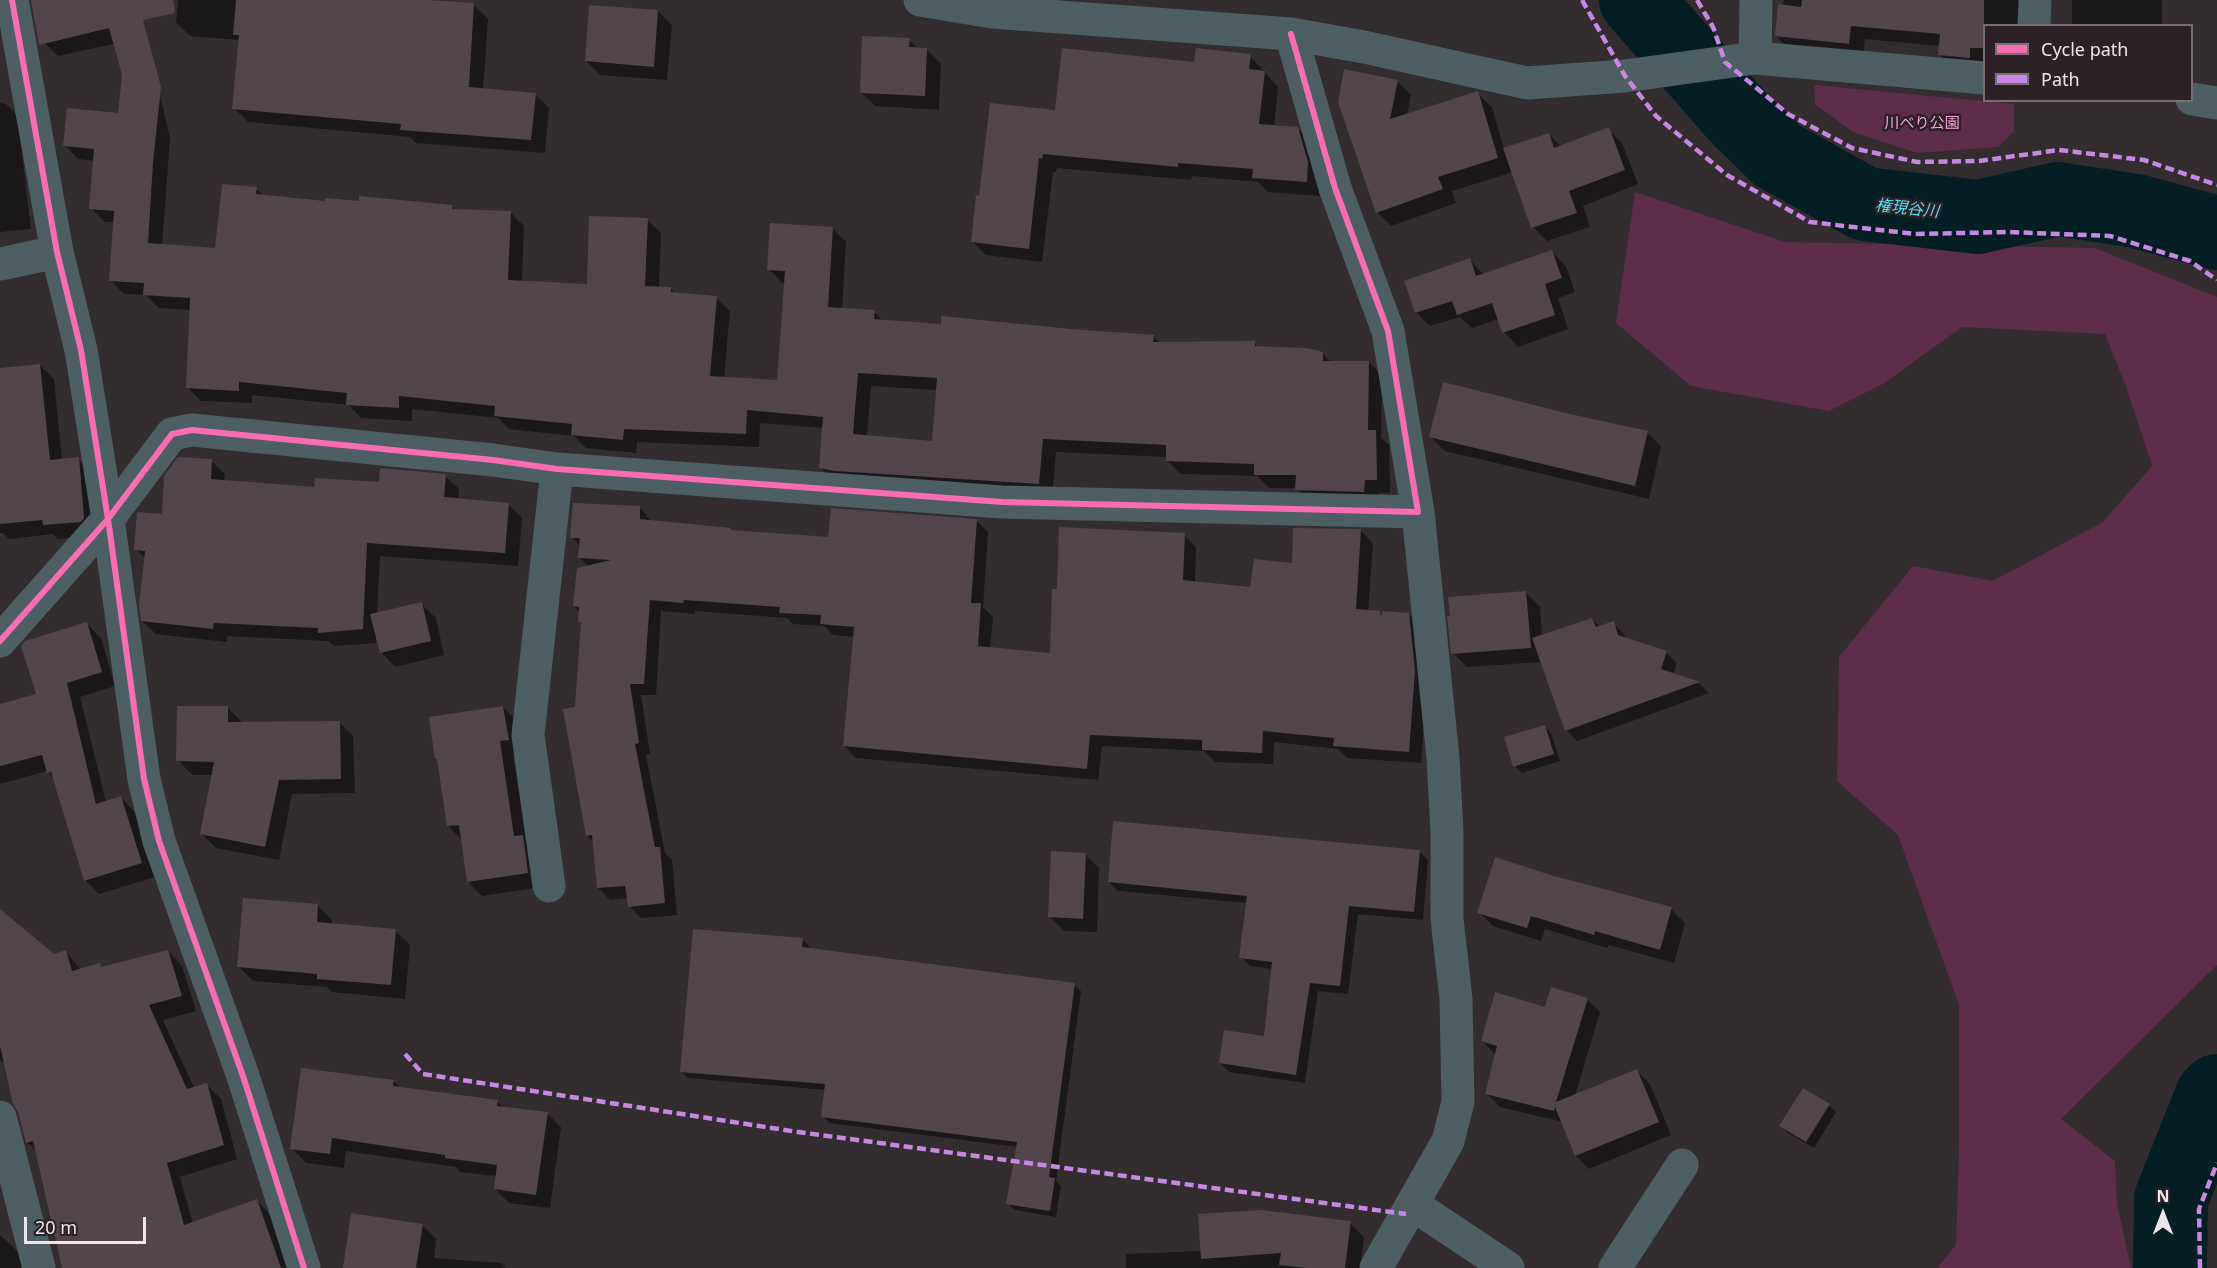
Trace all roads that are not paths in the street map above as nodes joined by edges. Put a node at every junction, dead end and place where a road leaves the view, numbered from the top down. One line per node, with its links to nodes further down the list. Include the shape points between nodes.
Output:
1 (12, 0): 11 (street)
2 (920, 0): 6 (street, via 992,12)
3 (1756, 0): 7 (street)
4 (2035, 0): 5 (street)
5 (2034, 24)
6 (1291, 34): 7 (street, via 1527,83 1625,76); 14 (street, via 1335,188 1388,331)
7 (1740, 60): 8 (street)
8 (1983, 78)
9 (2193, 99): 10 (street)
10 (2217, 103)
11 (57, 252): 12 (street); 15 (street, via 81,350)
12 (0, 264)
13 (557, 469): 14 (street, via 1002,502); 15 (street, via 192,430 172,434); 17 (street, via 528,735)
14 (1418, 512): 20 (street, via 1443,758 1447,919 1456,999 1458,1102 1448,1141)
15 (108, 519): 16 (street); 22 (street, via 144,778 159,841 243,1076)
16 (0, 641)
17 (549, 886)
18 (0, 1117): 21 (street)
19 (1683, 1165): 25 (street)
20 (1412, 1204): 23 (street); 24 (street)
21 (39, 1268)
22 (304, 1268)
23 (1376, 1268)
24 (1508, 1268)
25 (1615, 1268)

